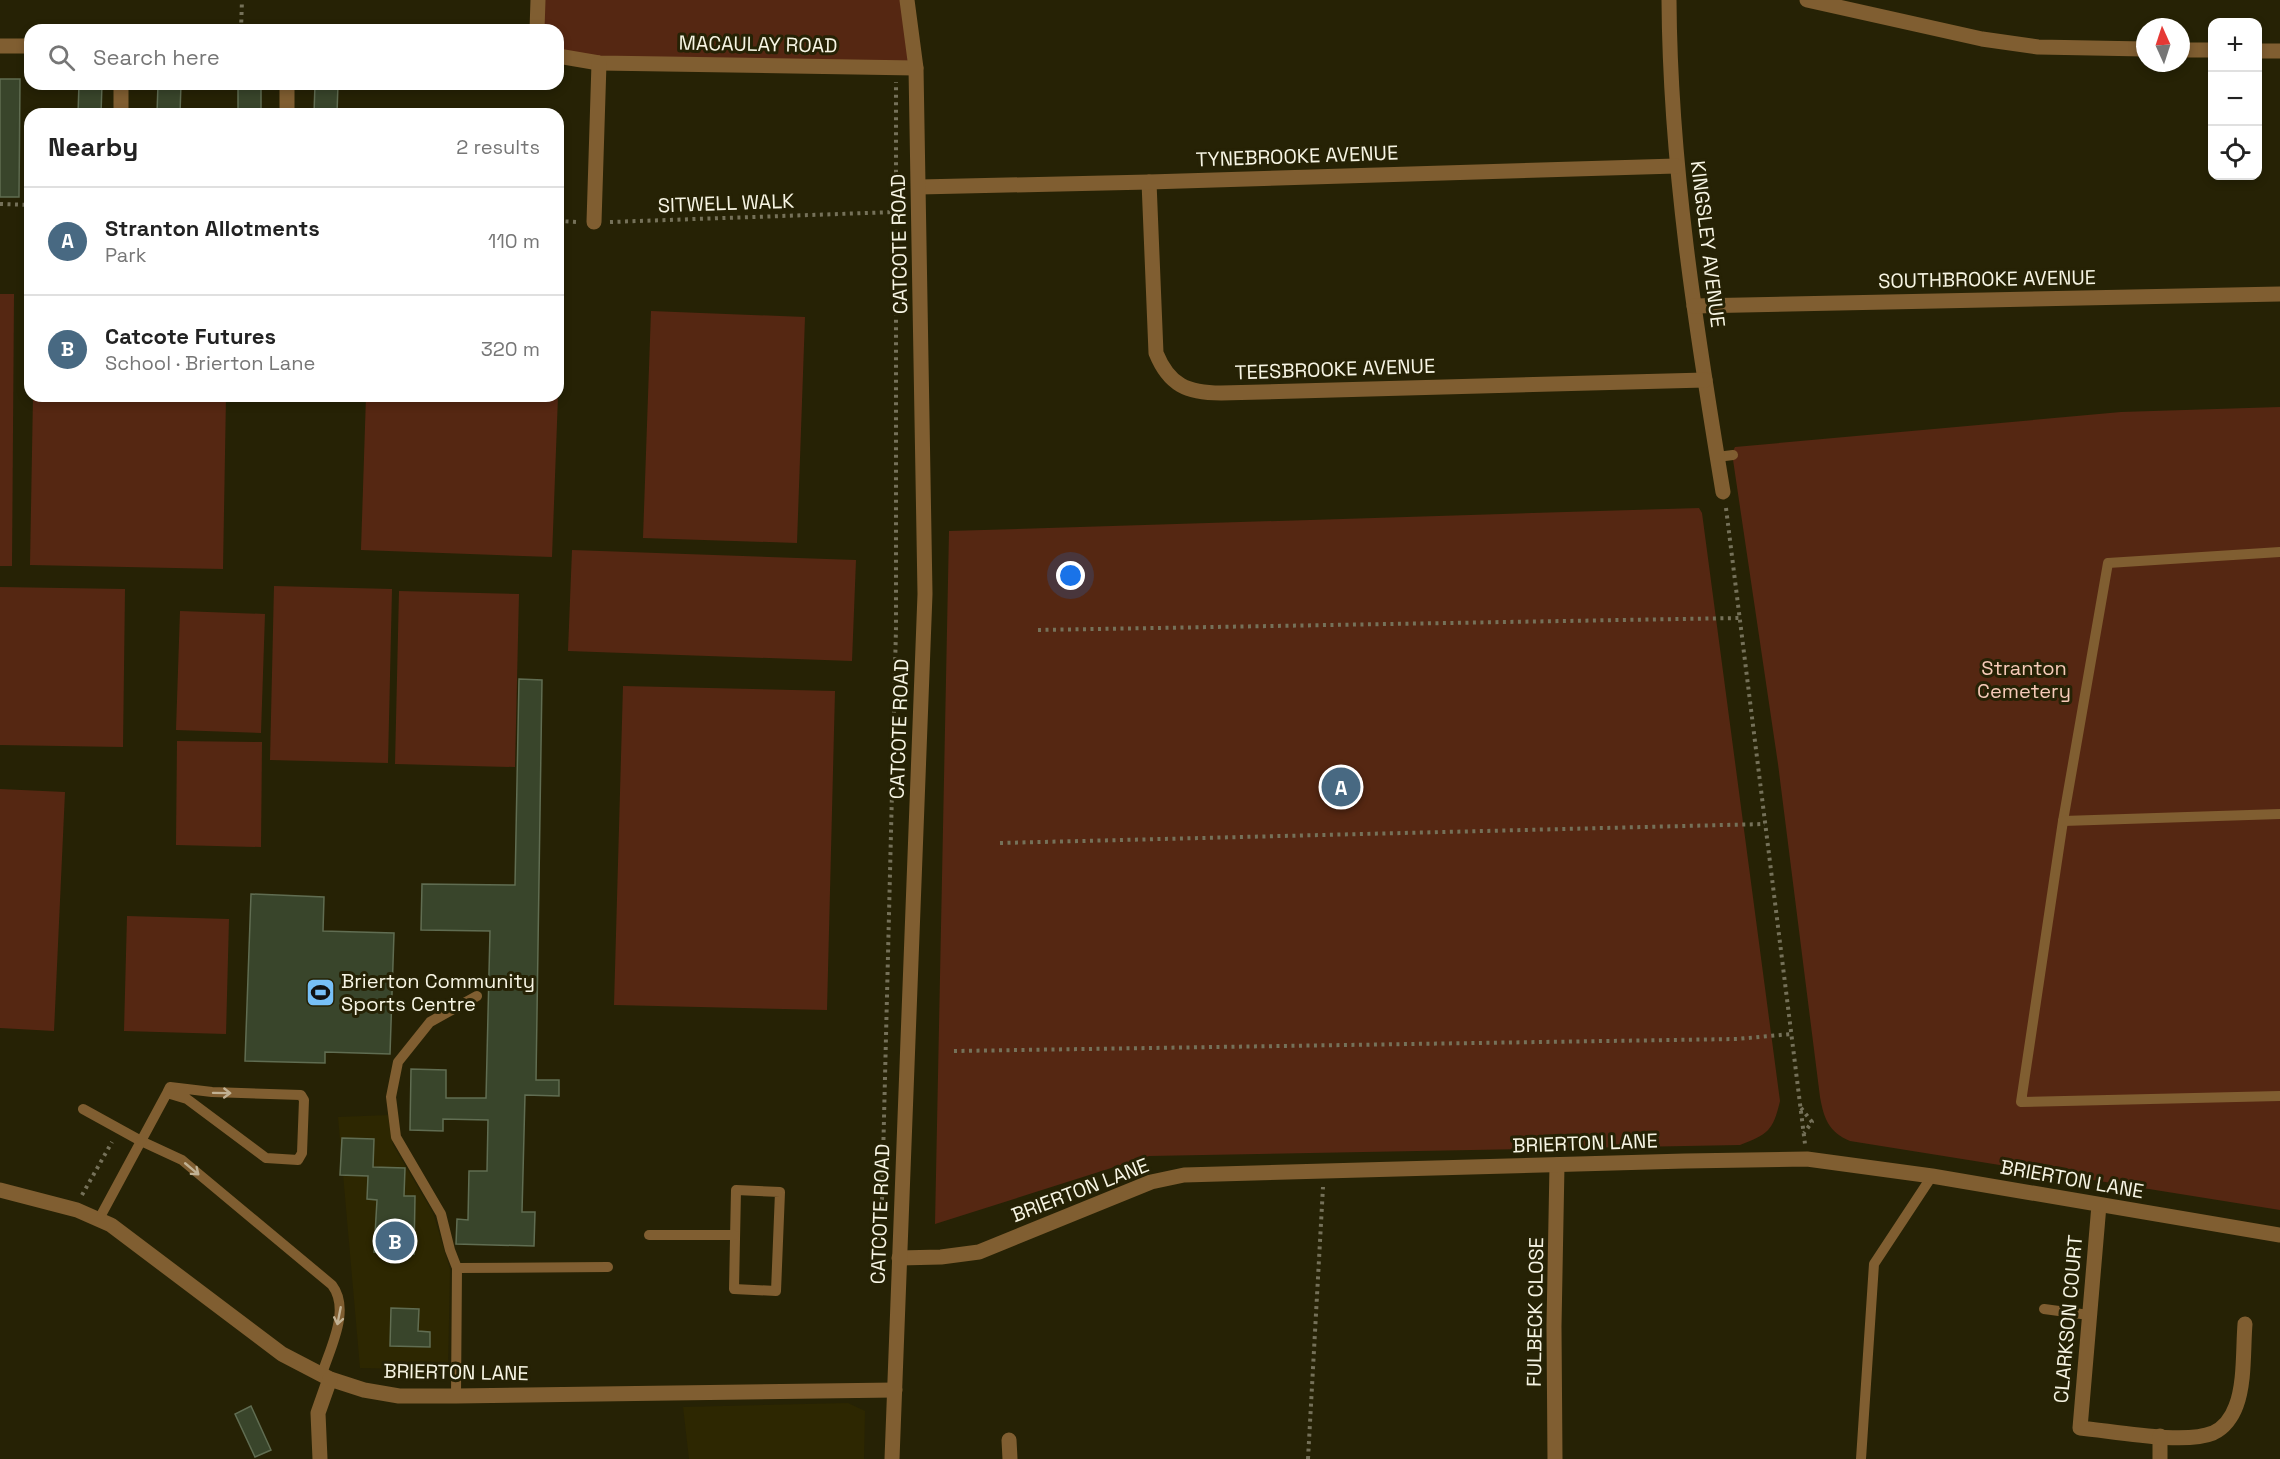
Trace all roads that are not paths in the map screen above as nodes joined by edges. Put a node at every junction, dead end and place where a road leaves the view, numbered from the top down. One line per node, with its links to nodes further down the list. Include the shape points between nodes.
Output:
1 (538, 0): 5 (street)
2 (907, 0): 15 (street, CATCOTE ROAD)
3 (1669, 0): 20 (street, KINGSLEY AVENUE)
4 (1807, 0): 8 (street, via 1982,39 2038,47)
5 (537, 24)
6 (0, 46): 7 (street)
7 (24, 46)
8 (2136, 49)
9 (2190, 50): 10 (street)
10 (2208, 50)
11 (2262, 51): 12 (street)
12 (2280, 51)
13 (564, 57): 14 (street, MACAULAY ROAD)
14 (598, 63): 15 (street, MACAULAY ROAD); 23 (street)
15 (916, 68): 22 (street, CATCOTE ROAD)
16 (121, 90): 18 (street)
17 (287, 90): 19 (street)
18 (121, 108)
19 (287, 108)
20 (1676, 166): 21 (street, TYNEBROOKE AVENUE); 25 (street, KINGSLEY AVENUE)
21 (1149, 182): 22 (street, TYNEBROOKE AVENUE); 26 (street, TEESBROOKE AVENUE, via 1156,352 1162,369 1176,383 1191,390 1221,393)
22 (919, 186): 44 (street, CATCOTE ROAD, via 925,594)
23 (594, 222)
24 (2280, 294): 25 (street, SOUTHBROOKE AVENUE)
25 (1694, 306): 26 (street, KINGSLEY AVENUE)
26 (1705, 380): 27 (street, KINGSLEY AVENUE, via 1725,456)
27 (1724, 497)
28 (2280, 552): 30 (lane, via 2108,563)
29 (2280, 814): 30 (lane)
30 (2063, 821): 33 (lane, via 2021,1102)
31 (477, 996): 46 (lane, via 430,1022 398,1062 391,1097 396,1137 441,1214)
32 (167, 1093): 32 (lane, one-way to 32, via 170,1087 302,1095 302,1154 298,1160 266,1158 187,1099); 35 (lane)
33 (2280, 1096)
34 (83, 1109): 35 (lane)
35 (141, 1141): 40 (lane); 50 (lane, one-way to 50, via 182,1160 340,1294 340,1316)
36 (1557, 1166): 37 (street, BRIERTON LANE, via 1807,1160); 44 (street, BRIERTON LANE, via 1184,1175 1151,1182 979,1252); 58 (street, FULBECK CLOSE)
37 (1932, 1176): 39 (street, BRIERTON LANE); 59 (lane, via 1874,1264)
38 (0, 1190): 40 (street, BRIERTON LANE)
39 (2099, 1205): 43 (street, BRIERTON LANE); 48 (street, CLARKSON COURT)
40 (99, 1219): 50 (street, BRIERTON LANE, via 282,1354)
41 (648, 1235): 42 (lane)
42 (734, 1235): 42 (lane, via 736,1190 780,1192 777,1291 734,1289)
43 (2280, 1235)
44 (899, 1258): 51 (street, CATCOTE ROAD)
45 (608, 1267): 46 (lane)
46 (457, 1268): 52 (lane)
47 (2044, 1309): 48 (lane)
48 (2089, 1315): 53 (street, CLARKSON COURT, via 2080,1428)
49 (2245, 1324): 53 (street, CLARKSON COURT, via 2239,1394 2233,1414 2223,1426 2205,1436)
50 (326, 1377): 52 (street, BRIERTON LANE, via 364,1390 399,1396); 55 (street, via 318,1413)
51 (895, 1390): 52 (street, BRIERTON LANE); 56 (street, CATCOTE ROAD)
52 (456, 1396)
53 (2160, 1436): 60 (street)
54 (1008, 1440): 57 (street)
55 (320, 1459)
56 (892, 1459)
57 (1010, 1459)
58 (1555, 1459)
59 (1861, 1459)
60 (2160, 1459)

